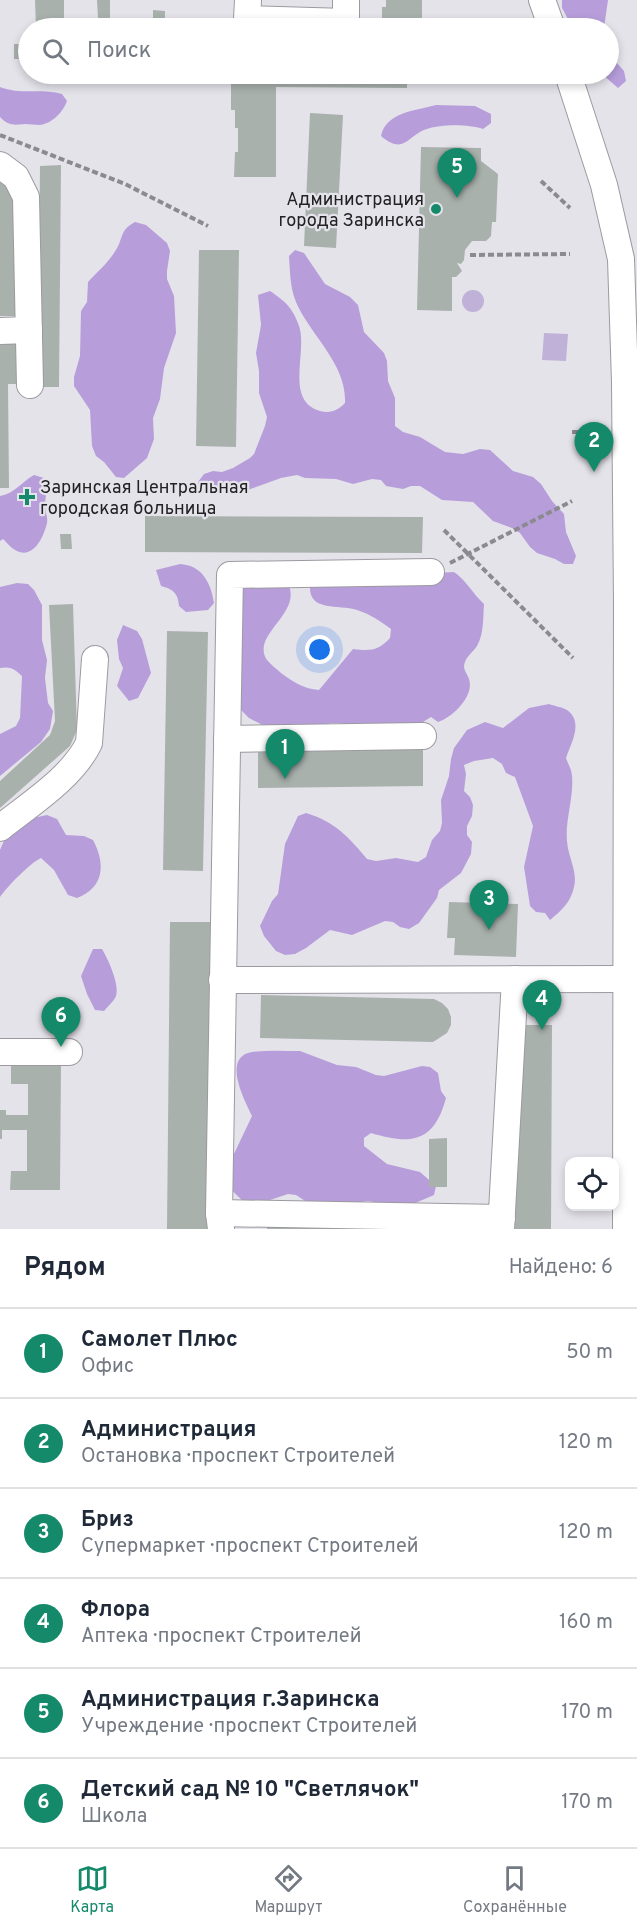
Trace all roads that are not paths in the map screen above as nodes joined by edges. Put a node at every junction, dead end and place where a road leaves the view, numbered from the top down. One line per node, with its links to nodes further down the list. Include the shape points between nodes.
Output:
1 (248, 0): 4 (street)
2 (346, 0): 5 (street)
3 (542, 0): 6 (street)
4 (247, 18)
5 (346, 18)
6 (548, 18)
7 (571, 84): 9 (street)
8 (0, 165): 10 (street, via 16,177 26,197)
9 (629, 259): 14 (street, via 625,382)
10 (29, 330): 11 (street); 12 (street)
11 (0, 331)
12 (30, 385)
13 (431, 572): 17 (street, via 230,575)
14 (632, 602): 21 (street)
15 (95, 659): 18 (street, via 89,743 83,754 72,769)
16 (423, 736): 17 (street)
17 (226, 740): 19 (street)
18 (0, 828)
19 (222, 980): 20 (street); 24 (street)
20 (514, 980): 21 (street); 25 (street)
21 (630, 993): 26 (street)
22 (0, 1052): 23 (street)
23 (69, 1052)
24 (220, 1221): 25 (street)
25 (501, 1223)
26 (627, 1229)

